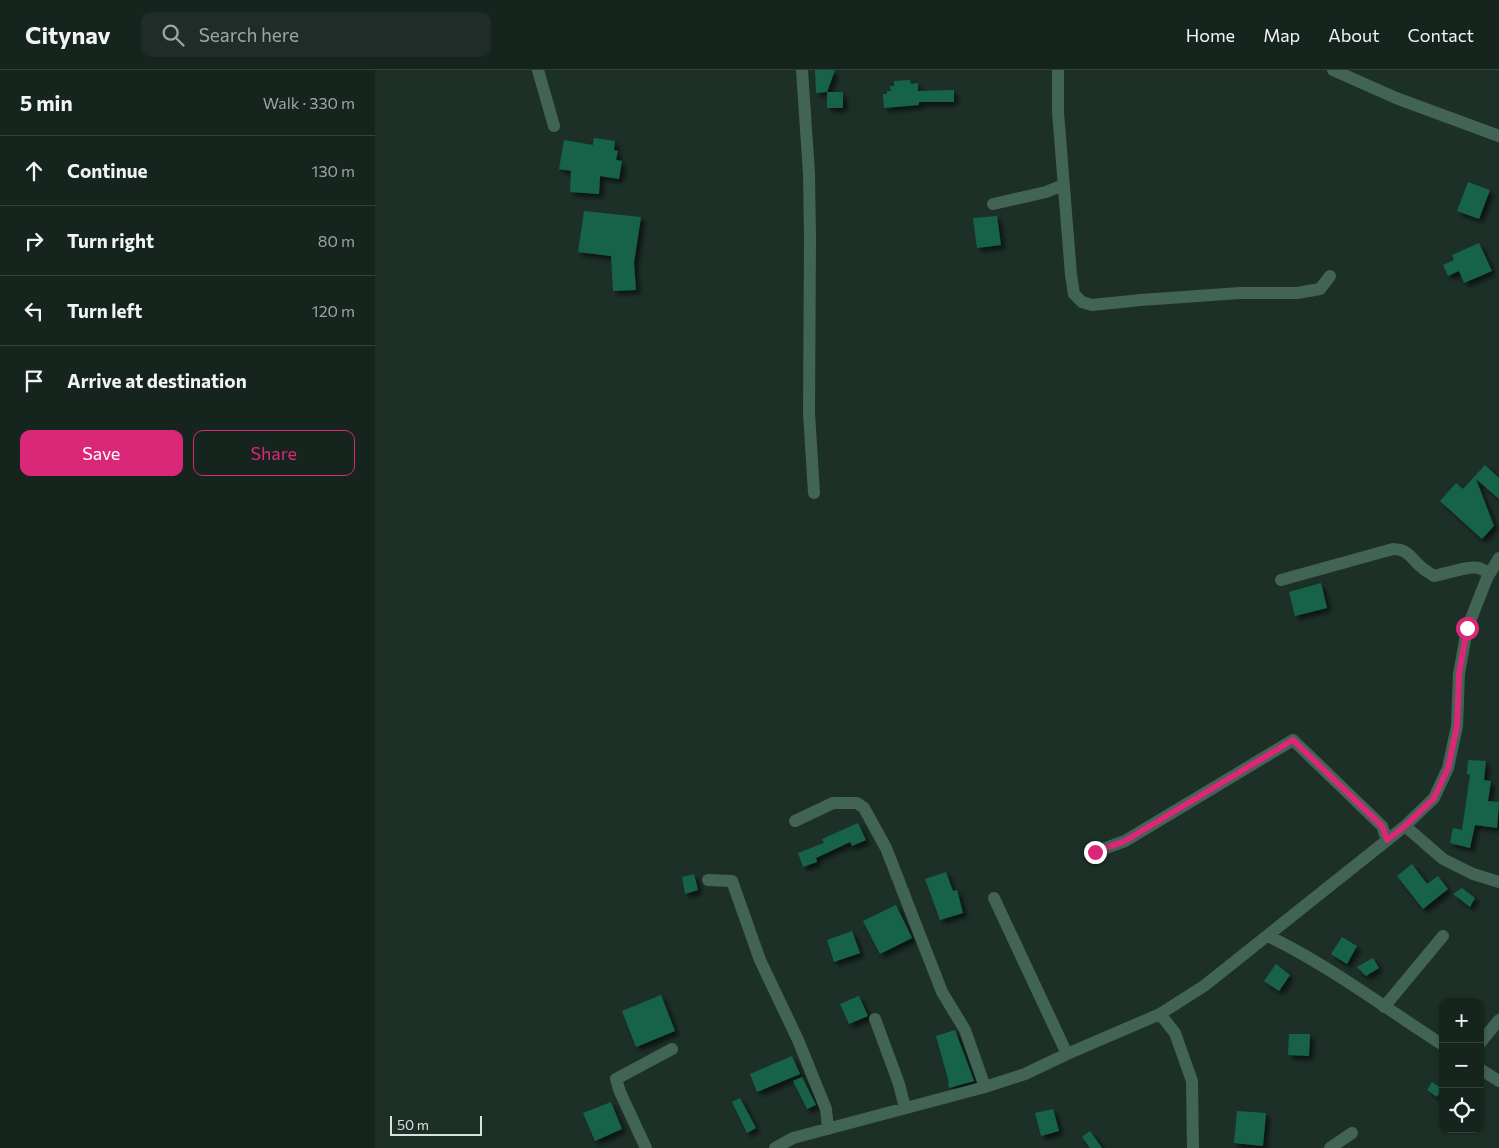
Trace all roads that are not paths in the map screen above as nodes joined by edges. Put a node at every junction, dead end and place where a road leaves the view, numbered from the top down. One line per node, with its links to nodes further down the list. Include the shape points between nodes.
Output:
1 (538, 70): 5 (street)
2 (802, 70): 10 (street, via 809,174 809,413)
3 (1058, 70): 7 (street)
4 (1333, 70): 6 (street, via 1396,98)
5 (554, 126)
6 (1499, 136)
7 (1063, 185): 8 (street); 9 (street, via 1071,275 1075,294 1082,302 1092,305 1240,293 1297,293 1320,289)
8 (993, 204)
9 (1330, 276)
10 (814, 493)
11 (1499, 558): 12 (street)
12 (1490, 573): 13 (street, via 1477,567 1467,567 1434,576 1402,550 1393,549); 15 (street, via 1467,628 1459,674 1457,726 1448,768 1434,798)
13 (1281, 580)
14 (795, 821): 33 (street, via 833,804 857,803 864,808 886,848 942,992 965,1030)
15 (1405, 826): 16 (street); 19 (street, via 1443,859)
16 (1387, 840): 17 (street, via 1382,826 1293,740 1125,841); 21 (street)
17 (1095, 852)
18 (708, 880): 35 (street, via 732,881 760,960 826,1109)
19 (1499, 882)
20 (994, 898): 30 (street)
21 (1268, 936): 23 (street, via 1297,950); 24 (street, via 1204,986)
22 (1443, 936): 23 (street)
23 (1384, 1007): 28 (street)
24 (1160, 1014): 30 (street); 39 (street, via 1175,1033 1192,1081)
25 (875, 1019): 34 (street)
26 (1499, 1020): 27 (street)
27 (1484, 1038)
28 (1440, 1043)
29 (672, 1049): 37 (street, via 616,1079)
30 (1067, 1054): 33 (street, via 1025,1074)
31 (1484, 1072): 32 (street)
32 (1499, 1081)
33 (985, 1087): 34 (street)
34 (905, 1108): 35 (street)
35 (828, 1129): 38 (street, via 793,1138)
36 (1352, 1133): 40 (street)
37 (646, 1148)
38 (775, 1148)
39 (1193, 1148)
40 (1330, 1148)

